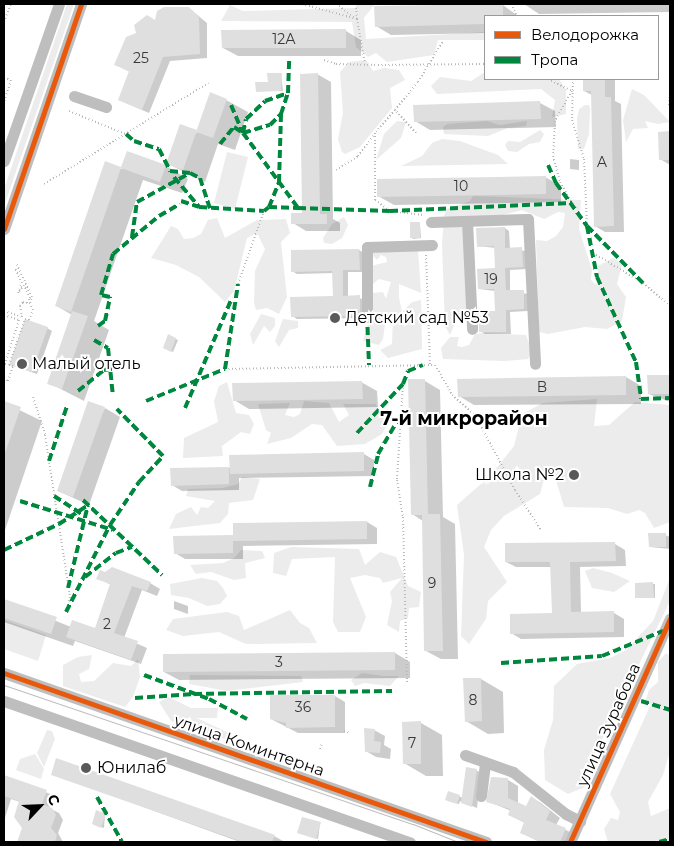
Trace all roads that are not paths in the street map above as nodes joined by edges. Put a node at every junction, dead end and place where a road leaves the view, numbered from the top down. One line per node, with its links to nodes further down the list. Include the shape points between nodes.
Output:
1 (59, 4): 5 (street)
2 (81, 4): 8 (street)
3 (74, 96): 4 (street)
4 (106, 107)
5 (4, 161)
6 (467, 221): 7 (street); 11 (street); 12 (street, via 528,219)
7 (427, 222)
8 (4, 229)
9 (429, 245): 10 (street, via 367,247)
10 (367, 315)
11 (472, 329)
12 (535, 364)
13 (670, 618): 19 (street, улица Зурабова)
14 (4, 673): 21 (street, улица Коминтерна)
15 (4, 701): 20 (street)
16 (465, 755): 17 (street)
17 (485, 764): 18 (street); 19 (street, via 513,772 566,814)
18 (481, 796)
19 (580, 821): 22 (street, улица Зурабова)
20 (410, 842)
21 (486, 842)
22 (570, 842)

